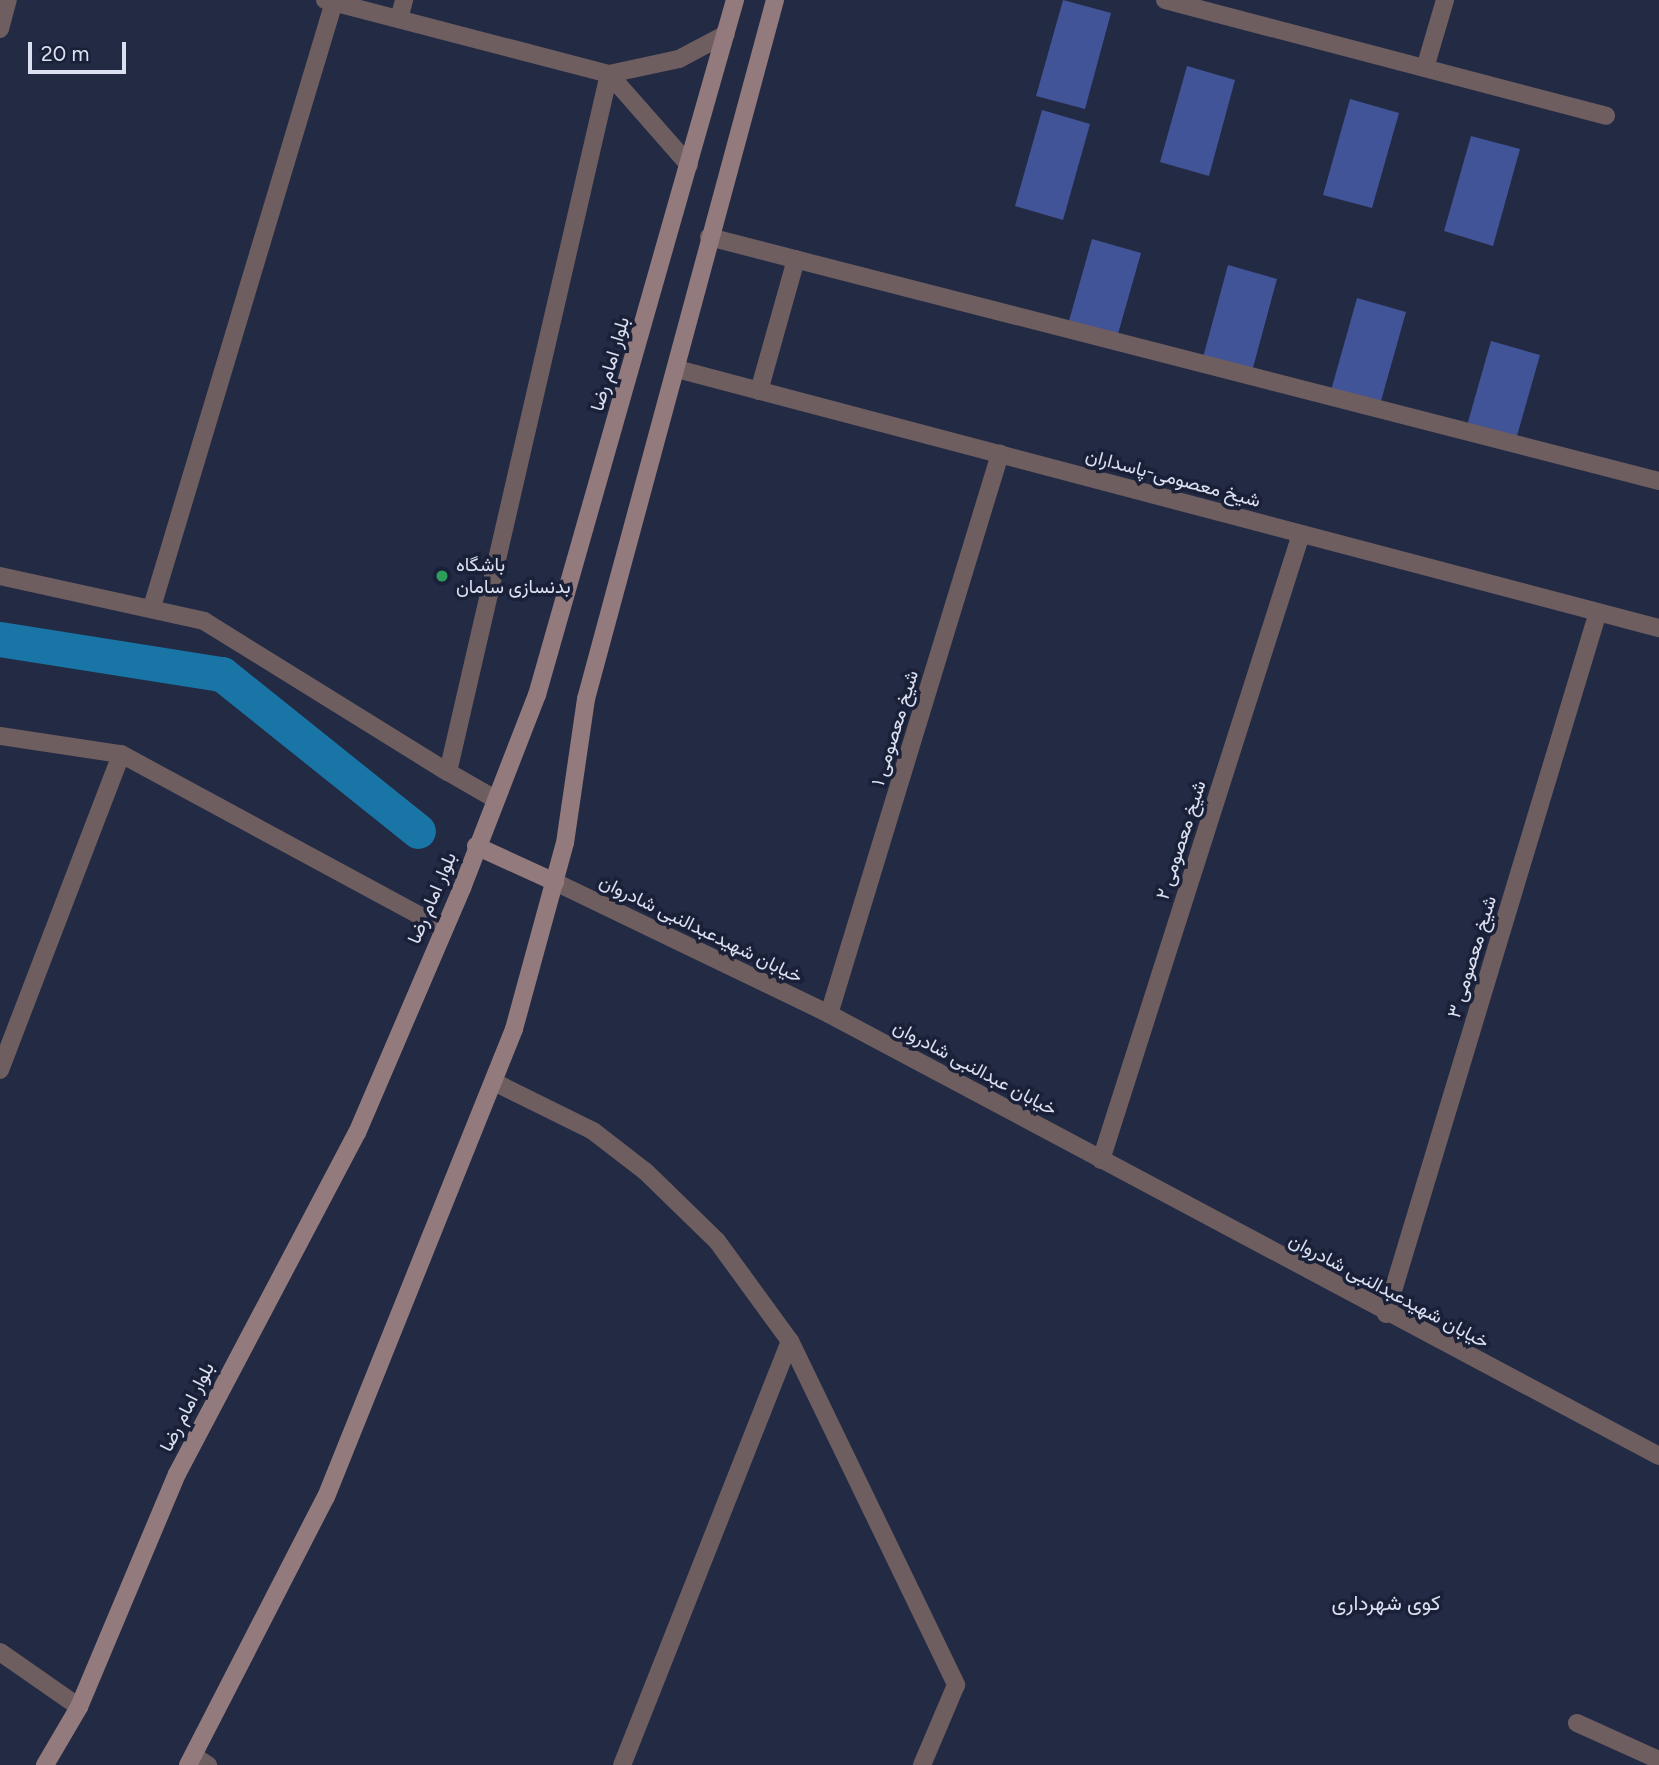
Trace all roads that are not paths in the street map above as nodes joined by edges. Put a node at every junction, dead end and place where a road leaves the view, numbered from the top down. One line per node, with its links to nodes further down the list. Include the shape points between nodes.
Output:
1 (8, 0): 9 (street)
2 (404, 0): 8 (street)
3 (735, 0): 10 (main road, بلوار امام رضا)
4 (775, 0): 15 (main road)
5 (1165, 0): 11 (street)
6 (1445, 0): 11 (street)
7 (329, 1): 8 (street); 23 (street)
8 (399, 19): 12 (street)
9 (0, 29)
10 (726, 34): 12 (street, via 679,60); 14 (main road, بلوار امام رضا)
11 (1425, 68): 13 (street)
12 (609, 74): 14 (street); 28 (street)
13 (1606, 116)
14 (689, 164): 29 (main road, بلوار امام رضا, via 537,695)
15 (709, 237): 16 (street); 17 (main road)
16 (796, 259): 18 (street); 20 (street)
17 (677, 369): 18 (street, شیخ معصومی-پاسداران); 31 (main road, via 586,699)
18 (759, 391): 19 (street, شیخ معصومی-پاسداران)
19 (1000, 454): 21 (street, شیخ معصومی-پاسداران); 33 (street, شیخ معصومی ١)
20 (1659, 481)
21 (1301, 534): 24 (street, شیخ معصومی-پاسداران); 36 (street, شیخ معصومی ٢)
22 (0, 576): 23 (street)
23 (152, 607): 28 (street, via 204,621)
24 (1598, 612): 25 (street, شیخ معصومی-پاسداران); 37 (street, شیخ معصومی ٣)
25 (1659, 628)
26 (0, 736): 27 (street)
27 (121, 754): 32 (street); 34 (street)
28 (448, 772): 29 (street)
29 (495, 799): 30 (main road, بلوار امام رضا)
30 (476, 846): 31 (main road); 32 (main road, بلوار امام رضا)
31 (555, 882): 33 (street, خیابان شهیدعبدالنبی شادروان); 35 (main road)
32 (441, 927): 41 (main road, بلوار امام رضا, via 357,1133 177,1474)
33 (829, 1014): 36 (street, خیابان عبدالنبی شادروان)
34 (0, 1070)
35 (494, 1082): 38 (street, via 593,1130 645,1171 717,1241); 44 (main road, via 326,1497)
36 (1101, 1160): 37 (street, خیابان شهیدعبدالنبی شادروان)
37 (1386, 1314): 39 (street, خیابان شهیدعبدالنبی شادروان)
38 (790, 1340): 46 (street); 47 (street, via 956,1685)
39 (1659, 1456)
40 (0, 1652): 41 (street)
41 (79, 1707): 45 (main road, بلوار امام رضا)
42 (1577, 1723): 43 (street)
43 (1659, 1760)
44 (197, 1762)
45 (46, 1765)
46 (622, 1765)
47 (922, 1765)

